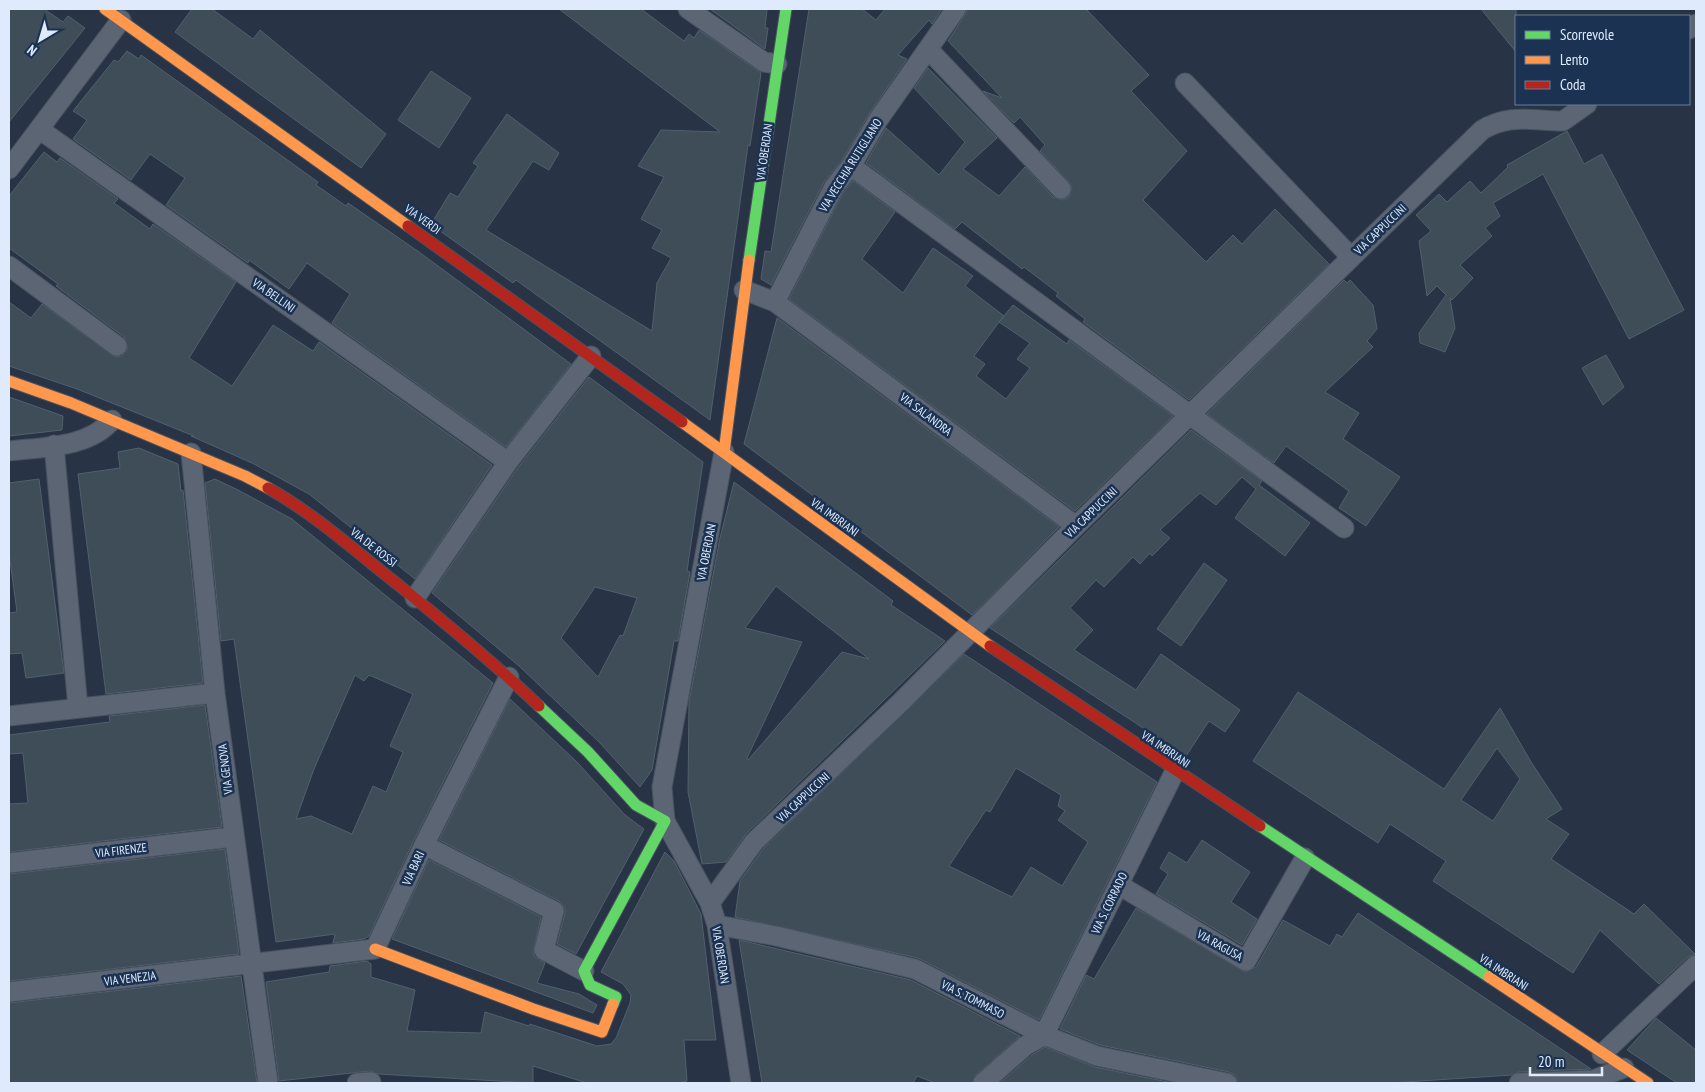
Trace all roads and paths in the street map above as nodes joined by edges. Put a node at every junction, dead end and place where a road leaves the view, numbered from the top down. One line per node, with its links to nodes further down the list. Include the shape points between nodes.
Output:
1 (688, 9): 6 (street, via 764,62)
2 (786, 9): 6 (street, VIA OBERDAN)
3 (956, 9): 5 (street, VIA VECCHIA RUTIGLIANO)
4 (113, 14): 9 (street); 18 (street, VIA VERDI)
5 (928, 50): 10 (street, VIA VECCHIA RUTIGLIANO, via 878,120); 12 (street)
6 (777, 64): 15 (street, VIA OBERDAN)
7 (1184, 83): 13 (street)
8 (1586, 105): 13 (street, VIA CAPPUCCINI, via 1563,121 1516,118 1496,122 1482,130)
9 (39, 129): 11 (street); 26 (street, VIA BELLINI)
10 (851, 166): 16 (street, VIA VECCHIA RUTIGLIANO, via 834,187); 20 (street)
11 (9, 169)
12 (1061, 189)
13 (1351, 257): 20 (street, VIA CAPPUCCINI)
14 (9, 266): 17 (street)
15 (744, 290): 16 (street); 24 (street, VIA OBERDAN)
16 (775, 302): 27 (street, VIA SALANDRA)
17 (117, 346)
18 (591, 356): 24 (street, VIA VERDI); 26 (street)
19 (9, 381): 21 (street, VIA DE ROSSI)
20 (1189, 416): 27 (street, VIA CAPPUCCINI); 28 (street)
21 (112, 420): 22 (street, via 103,431 91,437); 25 (street, VIA DE ROSSI)
22 (54, 445): 23 (street); 33 (street)
23 (9, 451)
24 (724, 452): 30 (street, VIA IMBRIANI); 36 (street, VIA OBERDAN, via 662,787)
25 (191, 453): 29 (street, VIA DE ROSSI, via 245,476 300,506); 32 (street, VIA GENOVA)
26 (508, 462): 29 (street)
27 (1076, 526): 30 (street, VIA CAPPUCCINI)
28 (1344, 528)
29 (415, 598): 31 (street, VIA DE ROSSI)
30 (970, 633): 35 (street, VIA IMBRIANI); 42 (street, VIA CAPPUCCINI, via 754,842)
31 (509, 677): 36 (street, VIA DE ROSSI, via 588,752 636,805); 38 (street, VIA BARI)
32 (215, 693): 33 (street); 37 (street, VIA GENOVA)
33 (78, 708): 34 (street)
34 (9, 716)
35 (1175, 771): 39 (street, VIA IMBRIANI); 41 (street, VIA S. CORRADO)
36 (665, 821): 42 (street, VIA OBERDAN); 47 (street)
37 (233, 837): 40 (street, VIA FIRENZE); 45 (street, VIA GENOVA)
38 (424, 845): 44 (street, VIA BARI); 47 (street, via 554,911 544,950)
39 (1305, 858): 41 (street, VIA RAGUSA, via 1246,961); 50 (street, VIA IMBRIANI)
40 (9, 863)
41 (1119, 885): 49 (street, VIA S. CORRADO)
42 (710, 903): 43 (street, VIA OBERDAN)
43 (716, 925): 49 (street, VIA S. TOMMASO, via 915,969); 53 (street, VIA OBERDAN)
44 (375, 949): 45 (street); 47 (street, via 602,1032 616,997 590,985)
45 (252, 963): 48 (street, VIA VENEZIA); 52 (street, VIA GENOVA)
46 (1696, 966): 50 (street)
47 (584, 971)
48 (9, 992)
49 (1044, 1035): 54 (street, via 1025,1046); 55 (street, VIA S. TOMMASO, via 1097,1056)
50 (1602, 1054): 51 (street, VIA IMBRIANI)
51 (1624, 1068): 56 (street, via 1593,1080); 57 (street, VIA IMBRIANI)
52 (268, 1083)
53 (741, 1083)
54 (984, 1083)
55 (1227, 1083)
56 (1520, 1083)
57 (1648, 1083)

